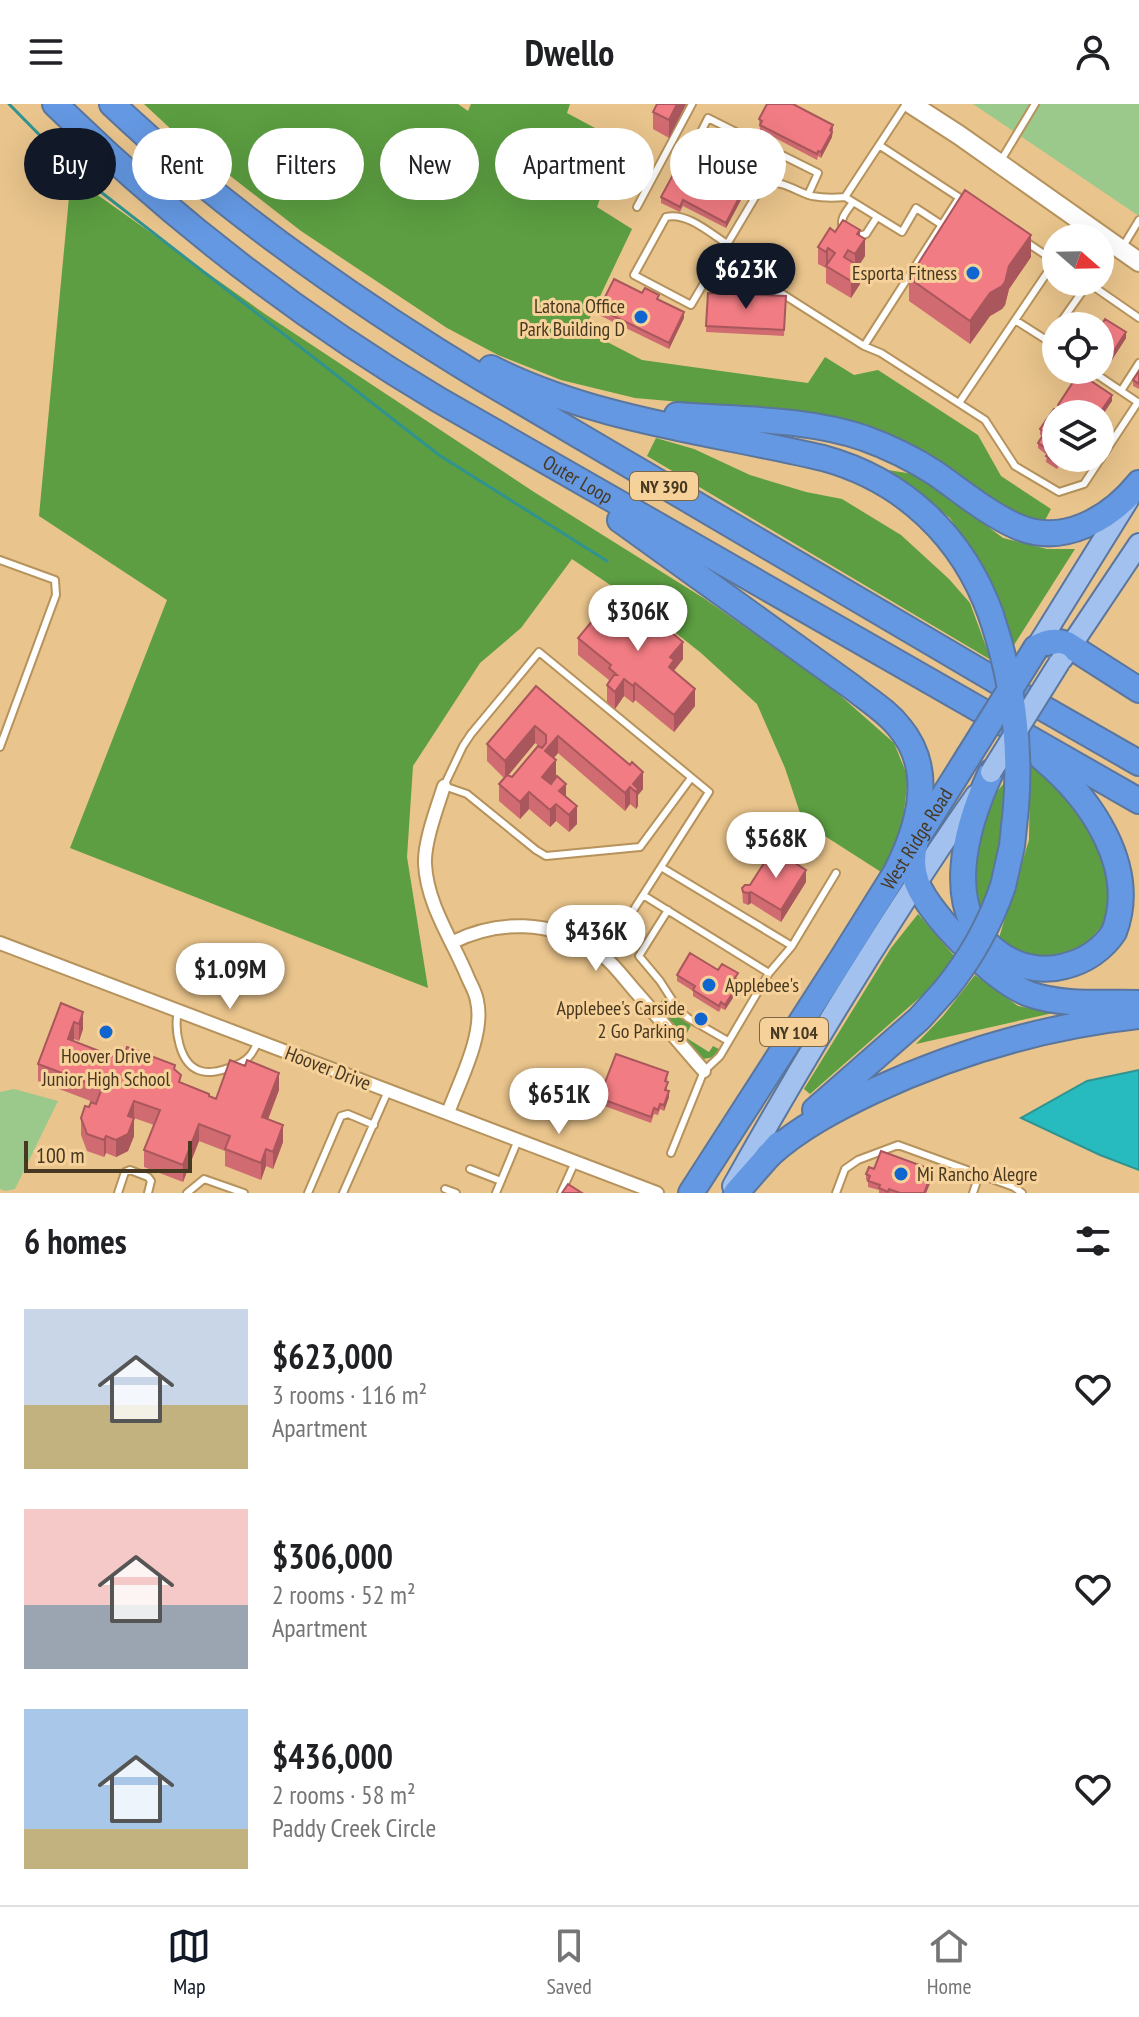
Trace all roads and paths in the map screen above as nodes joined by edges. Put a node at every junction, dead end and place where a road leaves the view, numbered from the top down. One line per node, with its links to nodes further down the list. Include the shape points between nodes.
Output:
1 (55, 104): 42 (highway, Outer Loop / NY 390, via 139,183 251,274 368,357)
2 (112, 104): 28 (highway, Outer Loop / NY 390, via 227,204)
3 (692, 104): 18 (lane)
4 (909, 104): 8 (lane); 10 (street)
5 (1035, 104): 10 (lane)
6 (703, 128): 7 (lane, via 708,118)
7 (728, 128)
8 (879, 145): 13 (lane); 14 (lane)
9 (786, 157): 12 (lane, via 818,173)
10 (999, 163): 24 (street)
11 (786, 186): 12 (lane)
12 (808, 195): 13 (lane)
13 (845, 197): 16 (lane)
14 (959, 198): 17 (lane); 21 (lane)
15 (753, 200): 23 (lane)
16 (853, 202): 19 (lane); 19 (lane, via 841,221 847,235 866,234)
17 (971, 206)
18 (637, 207)
19 (877, 217): 21 (lane, via 902,232 916,208)
20 (1139, 220): 24 (lane)
21 (942, 225): 35 (lane)
22 (1019, 237): 26 (lane)
23 (727, 244): 29 (lane); 29 (lane, via 684,217 666,217 634,275 691,305)
24 (1117, 247): 25 (lane); 27 (street)
25 (1114, 250)
26 (1042, 253)
27 (1139, 262)
28 (311, 266): 39 (highway, via 495,370); 51 (highway, Outer Loop / NY 390, via 483,379)
29 (706, 281): 35 (lane, via 781,293)
30 (1042, 282): 33 (lane)
31 (1108, 296): 32 (lane)
32 (1139, 318)
33 (1015, 320): 34 (lane); 40 (lane)
34 (1042, 337)
35 (864, 346): 40 (lane)
36 (1139, 363): 38 (lane)
37 (1111, 384): 38 (lane)
38 (1121, 391): 41 (lane)
39 (570, 399): 43 (highway, via 660,413 794,423 849,434 902,454 997,516 1037,532 1062,532 1095,521); 77 (highway, bridge, via 641,420 823,458 877,479 916,505 951,540 975,576 1006,666 1015,717 1016,807 1003,886 981,938 919,1019)
40 (959, 403): 41 (lane, via 985,420 1015,466 1059,492 1084,484)
41 (1138, 403)
42 (490, 429): 49 (highway, Outer Loop / NY 390); 58 (highway, via 892,719 910,743 921,787 907,849)
43 (1139, 484): 46 (main road, West Ridge Road)
44 (1139, 544): 47 (main road, West Ridge Road / NY 104)
45 (0, 560): 50 (lane, via 55,580 56,595)
46 (1036, 648): 47 (highway, via 1059,642); 58 (highway, West Ridge Road, bridge, via 916,839)
47 (1065, 654): 48 (highway); 52 (main road, West Ridge Road / NY 104, bridge)
48 (1139, 690)
49 (965, 703): 52 (highway, via 1066,779 1097,811 1115,840 1125,873 1126,905 1110,937 1085,959 1057,968 1024,966 996,951 976,929 966,901 964,857); 55 (highway, Outer Loop / NY 390)
50 (0, 747)
51 (1139, 763)
52 (991, 772): 58 (main road, West Ridge Road / NY 104)
53 (691, 778): 54 (lane, via 640,847 555,856 536,850 467,794); 54 (lane, via 539,652 471,734); 56 (lane, via 709,792)
54 (444, 786): 61 (street, via 425,861 430,896)
55 (1139, 801)
56 (661, 867): 59 (lane); 63 (lane)
57 (836, 873): 63 (lane)
58 (907, 876): 66 (highway, via 986,966 1011,985 1056,1000); 93 (highway, West Ridge Road / NY 104); 94 (main road, West Ridge Road / NY 104)
59 (643, 895): 60 (lane); 64 (lane)
60 (668, 910): 65 (lane); 70 (lane, via 639,956 678,1009)
61 (453, 942): 64 (street, via 488,929 528,926 575,939); 73 (street, via 478,1002 473,1045)
62 (0, 943): 67 (street, Hoover Drive)
63 (792, 946): 65 (lane)
64 (604, 956): 71 (street)
65 (769, 973): 70 (lane)
66 (1139, 1003)
67 (178, 1011): 69 (street, Hoover Drive); 69 (lane, via 180,1045 202,1072 244,1062)
68 (1139, 1016): 77 (highway, via 1039,1033 916,1073 825,1116)
69 (258, 1041): 72 (street, Hoover Drive)
70 (728, 1041): 71 (lane)
71 (704, 1071): 76 (lane)
72 (388, 1091): 73 (street, Hoover Drive); 74 (lane)
73 (448, 1113): 75 (street, Hoover Drive)
74 (374, 1125): 88 (lane, via 341,1116); 89 (lane)
75 (518, 1140): 78 (street, Hoover Drive); 81 (lane)
76 (671, 1153)
77 (768, 1156): 95 (highway)
78 (575, 1162): 83 (lane); 92 (street, Hoover Drive)
79 (470, 1169): 81 (lane)
80 (979, 1175): 96 (lane, via 898,1145 845,1169); 97 (lane); 98 (lane)
81 (501, 1181): 91 (lane)
82 (445, 1189): 90 (lane)
83 (564, 1192)
84 (118, 1193): 85 (lane, via 130,1170 148,1177)
85 (148, 1193)
86 (187, 1193): 87 (lane, via 204,1179)
87 (244, 1193)
88 (308, 1193)
89 (343, 1193)
90 (456, 1193)
91 (496, 1193)
92 (657, 1193)
93 (691, 1193)
94 (729, 1193)
95 (736, 1193)
96 (836, 1193)
97 (973, 1193)
98 (1022, 1193)

